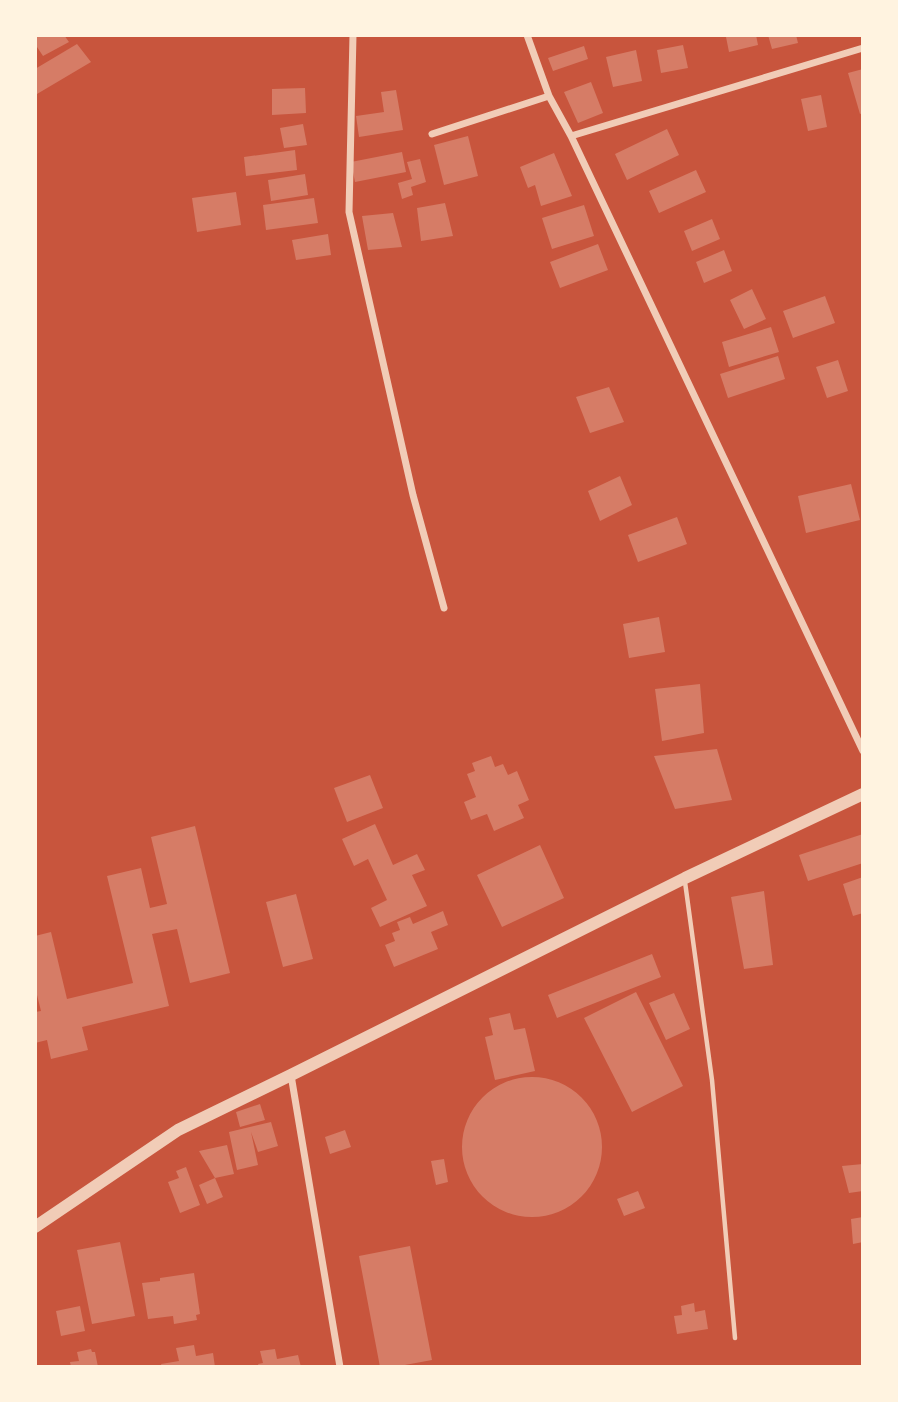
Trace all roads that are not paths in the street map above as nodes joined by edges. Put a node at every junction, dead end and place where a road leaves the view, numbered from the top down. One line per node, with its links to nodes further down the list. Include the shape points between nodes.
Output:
1 (353, 35): 7 (street, via 349,212 413,495)
2 (527, 35): 4 (street)
3 (863, 48): 6 (street)
4 (549, 96): 5 (street); 6 (street)
5 (432, 134)
6 (571, 136): 8 (street)
7 (444, 608)
8 (863, 751)
9 (863, 794): 10 (street)
10 (685, 878): 11 (street); 13 (lane, via 712,1080)
11 (291, 1075): 12 (street, via 178,1129); 14 (street)
12 (35, 1227)
13 (736, 1338)
14 (340, 1367)

